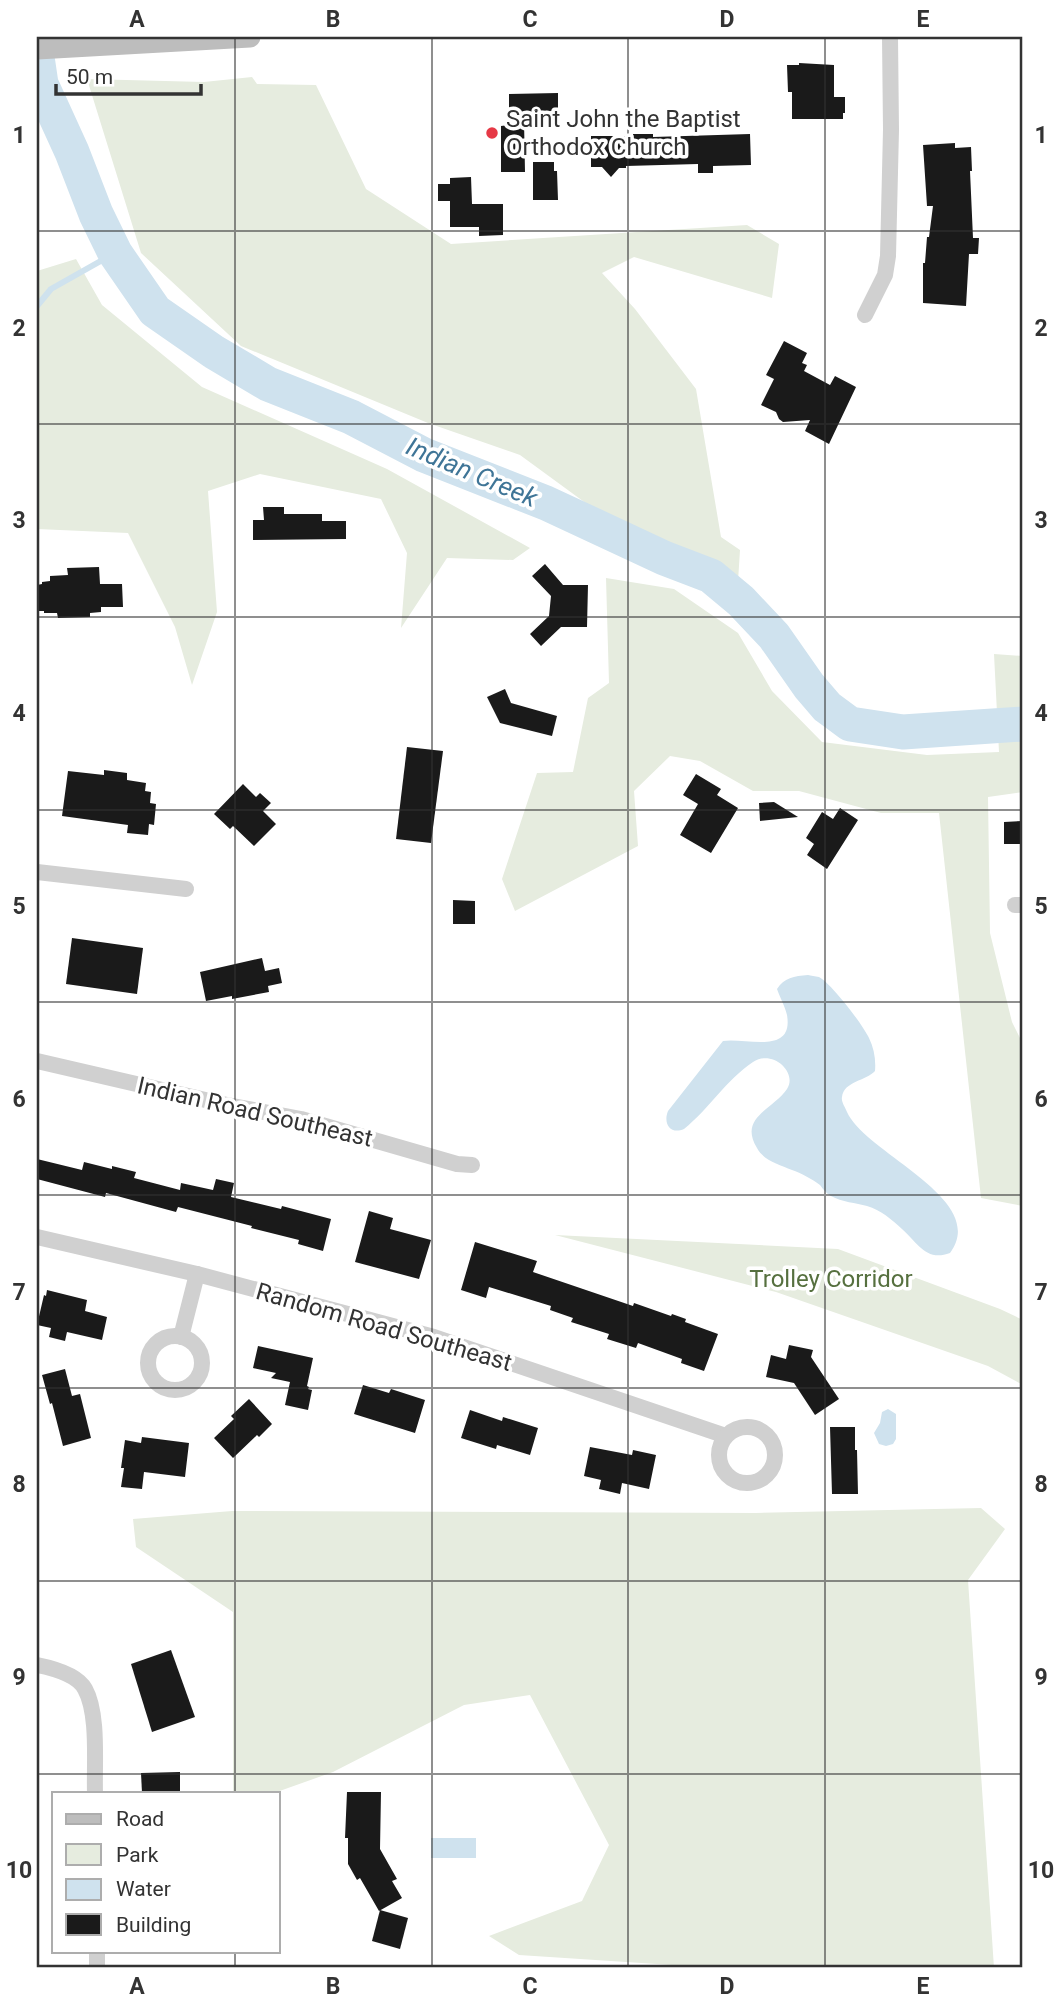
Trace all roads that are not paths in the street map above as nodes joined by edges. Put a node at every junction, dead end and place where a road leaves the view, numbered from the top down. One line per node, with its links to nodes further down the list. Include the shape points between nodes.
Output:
1 (250, 37): 3 (main road)
2 (890, 37): 4 (street, via 888,256 885,275)
3 (37, 48)
4 (866, 315)
5 (37, 872): 6 (street)
6 (186, 889)
7 (37, 1061): 8 (street, Indian Road Southeast, via 301,1119)
8 (472, 1165)
9 (37, 1237): 10 (street, Random Road Southeast)
10 (197, 1273): 11 (street); 12 (street, Random Road Southeast, via 434,1337)
11 (181, 1337)
12 (726, 1436)
13 (37, 1665): 14 (street, via 61,1670 85,1687 93,1717)
14 (95, 1792)

